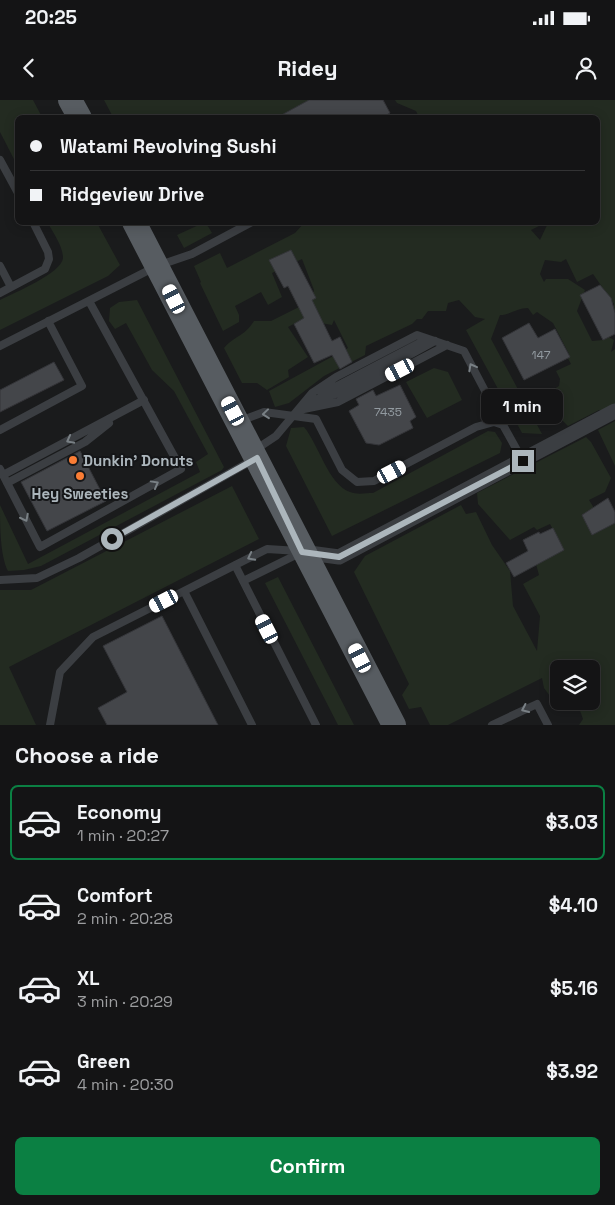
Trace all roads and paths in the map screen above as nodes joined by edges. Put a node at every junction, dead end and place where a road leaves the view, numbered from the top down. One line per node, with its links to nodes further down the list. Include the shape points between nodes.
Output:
1 (70, 100): 2 (main road)
2 (78, 115)
3 (0, 160): 4 (lane)
4 (15, 188)
5 (34, 225): 10 (lane, via 49,259 45,269)
6 (136, 225): 9 (main road)
7 (246, 225): 9 (lane, via 192,254)
8 (0, 266): 10 (lane)
9 (157, 266): 12 (lane); 22 (main road)
10 (11, 287): 11 (lane)
11 (0, 293)
12 (89, 301): 13 (lane); 17 (lane)
13 (48, 321): 16 (lane); 24 (lane, via 82,386)
14 (436, 341): 15 (lane); 18 (lane, via 340,393); 18 (lane, via 417,335 336,377 312,393)
15 (447, 345): 21 (lane, via 338,402); 23 (lane, one-way to 15, via 464,351)
16 (0, 346)
17 (144, 400): 19 (lane); 28 (lane, one-way to 17, via 40,547 181,469)
18 (305, 402): 21 (lane)
19 (129, 409): 27 (lane, one-way to 27); 28 (lane, via 85,442)
20 (615, 411): 26 (street)
21 (297, 413): 22 (lane, one-way to 22, via 264,412); 23 (lane, via 316,419 342,470 357,482 374,481 476,427 494,422); 25 (lane)
22 (238, 422): 25 (main road)
23 (503, 425): 26 (lane)
24 (0, 430)
25 (255, 454): 29 (main road); 31 (lane, via 62,566 37,578)
26 (523, 461): 29 (street, via 339,557)
27 (2, 472): 28 (lane)
28 (7, 483)
29 (302, 552): 30 (lane, one-way to 30, via 267,549); 32 (lane); 37 (main road, via 327,592)
30 (235, 566): 32 (lane); 33 (lane)
31 (0, 580)
32 (243, 581): 36 (lane)
33 (184, 591): 34 (lane, via 93,637 60,672); 35 (lane)
34 (50, 725)
35 (252, 725)
36 (316, 725)
37 (394, 725)
38 (492, 725): 39 (lane, one-way to 38, via 538,704)
39 (548, 725)

